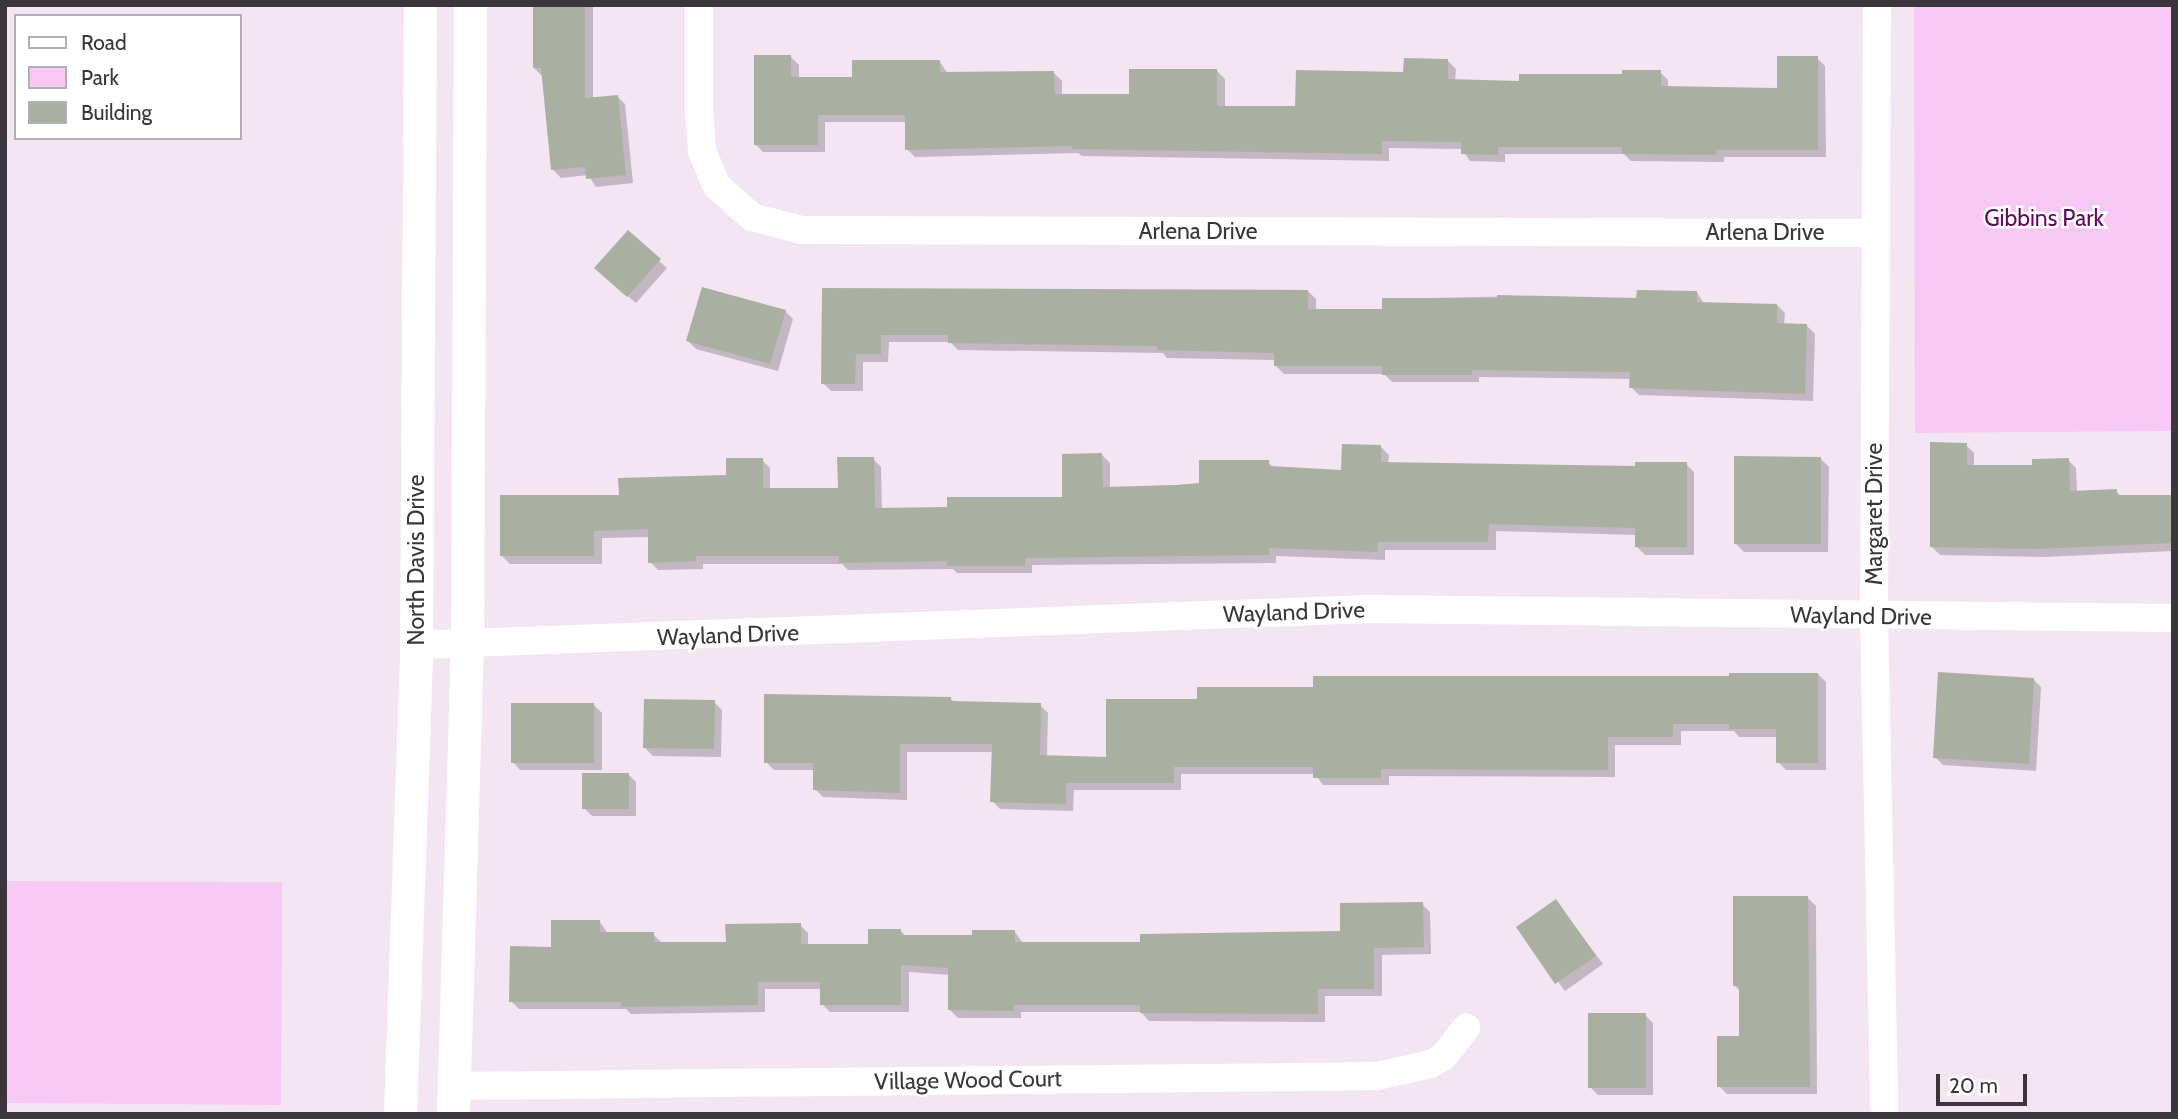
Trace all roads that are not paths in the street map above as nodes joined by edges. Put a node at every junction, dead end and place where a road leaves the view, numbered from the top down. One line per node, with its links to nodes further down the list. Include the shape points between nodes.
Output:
1 (420, 5): 8 (street, North Davis Drive)
2 (470, 5): 9 (street)
3 (699, 5): 5 (street, Arlena Drive, via 702,151 717,186 752,217 802,230)
4 (1877, 5): 5 (street, Margaret Drive)
5 (1875, 233): 6 (street, Margaret Drive)
6 (1874, 617): 7 (street, Wayland Drive); 9 (street, Wayland Drive, via 1368,609); 12 (street, Margaret Drive)
7 (2173, 618)
8 (416, 645): 9 (street, Wayland Drive); 13 (street, North Davis Drive)
9 (467, 645): 11 (street)
10 (1466, 1028): 11 (street, Village Wood Court, via 1444,1056 1431,1064 1377,1076)
11 (452, 1100)
12 (1884, 1107)
13 (401, 1114)

